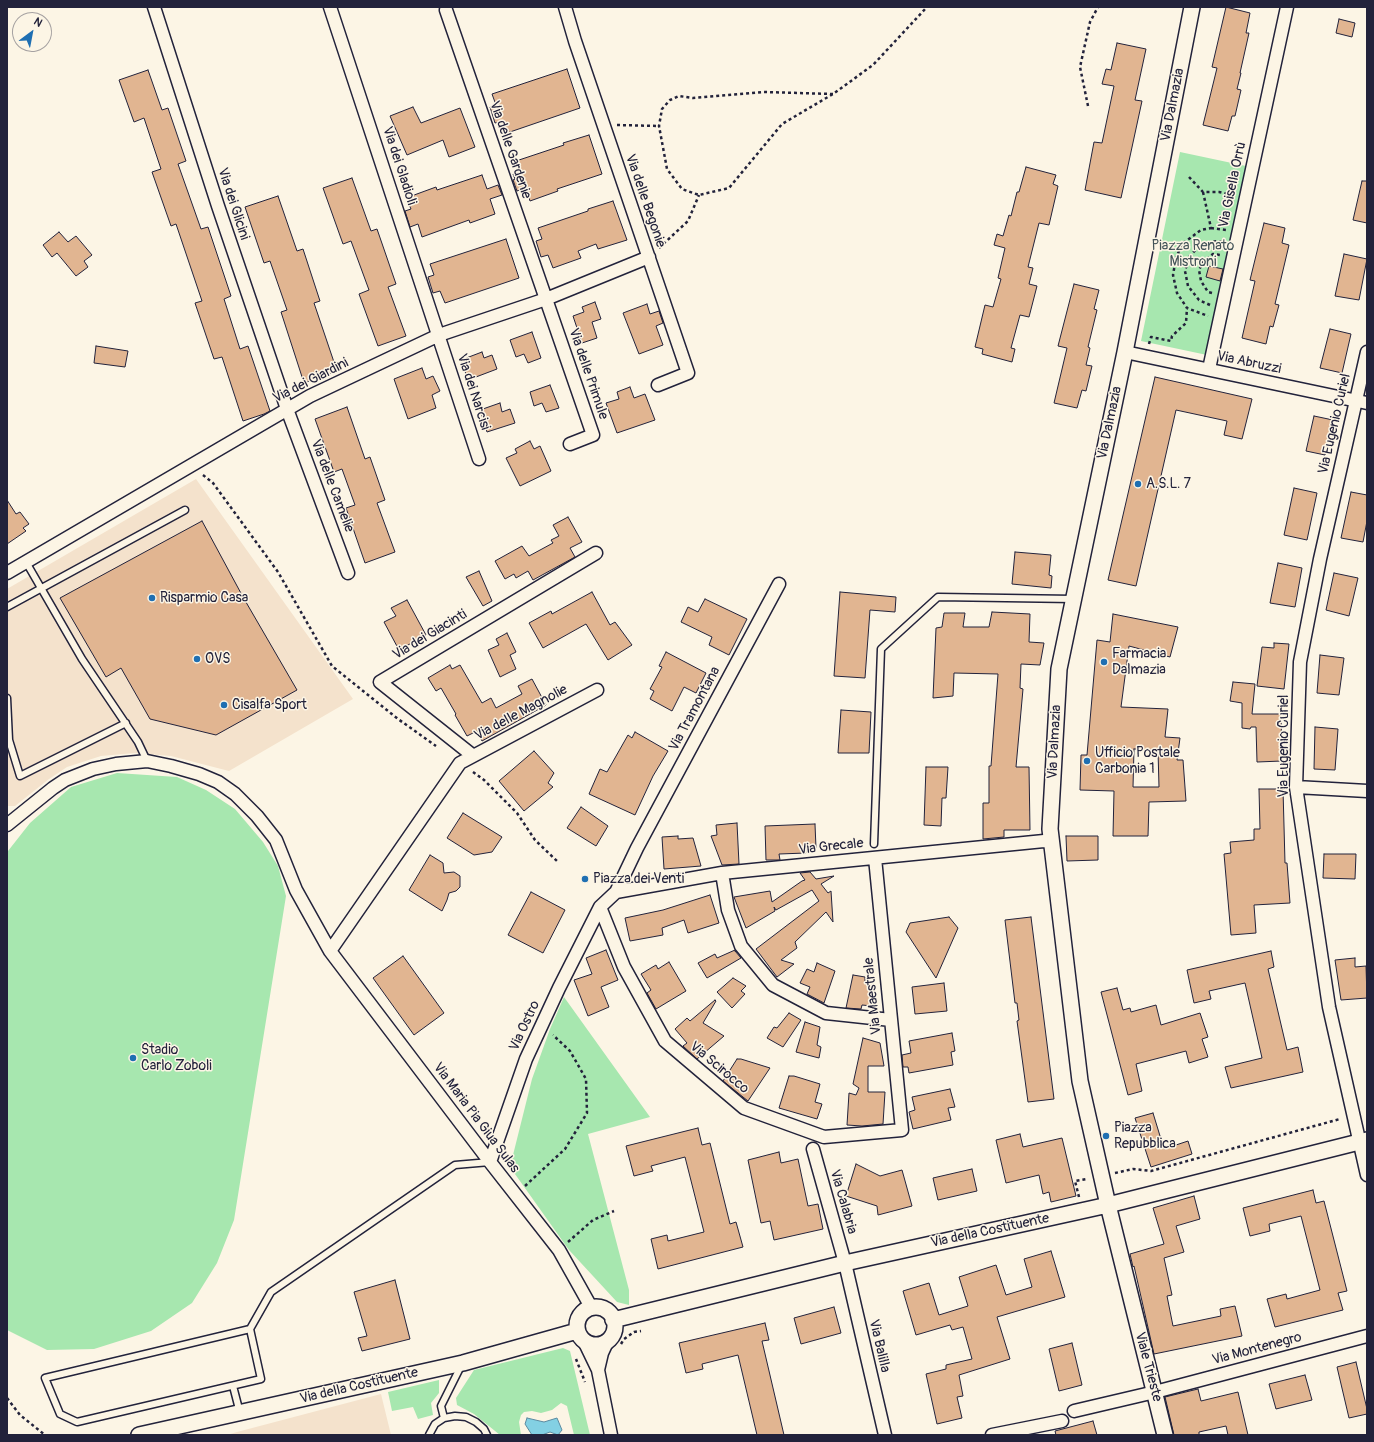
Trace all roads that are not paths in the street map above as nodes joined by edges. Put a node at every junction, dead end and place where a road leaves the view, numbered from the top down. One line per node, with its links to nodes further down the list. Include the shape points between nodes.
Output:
1 (154, 7): 15 (street, Via dei Glicini)
2 (330, 7): 9 (street, Via dei Gladioli)
3 (565, 7): 7 (street, Via delle Begonie)
4 (1192, 7): 10 (street, Via Dalmazia)
5 (1287, 7): 12 (street, Via Gisella Orrù)
6 (446, 10): 8 (street, Via delle Gardenie)
7 (649, 257): 8 (street, Via dei Giardini); 13 (street, Via delle Begonie, via 688,373)
8 (546, 299): 9 (street, Via dei Giardini); 16 (street, Via delle Primule, via 593,435)
9 (438, 335): 15 (street, Via dei Giardini); 17 (street, Via dei Narcisi)
10 (1125, 352): 12 (street, Via Abruzzi); 25 (street, Via Dalmazia)
11 (1367, 352): 14 (street, Via Eugenio Curiel)
12 (1209, 369): 14 (street, Via Abruzzi)
13 (658, 386)
14 (1361, 401): 32 (street, Via Eugenio Curiel, via 1320,559 1300,662)
15 (287, 409): 20 (street, Via dei Giardini); 21 (street, Via delle Camelie)
16 (570, 444)
17 (479, 459)
18 (185, 510): 24 (lane)
19 (596, 553): 30 (street, Via dei Giacinti, via 380,682)
20 (26, 562): 22 (street, Via dei Giardini); 24 (lane)
21 (348, 573)
22 (7, 574)
23 (779, 584): 39 (street, Via Tramontana, via 637,848)
24 (41, 588): 26 (lane); 29 (lane, via 82,658)
25 (1074, 598): 35 (street, Via Dalmazia, via 1059,668); 36 (lane, via 938,597 882,649)
26 (7, 607)
27 (597, 690): 30 (street, Via delle Magnolie)
28 (7, 698): 29 (lane, via 8,740 20,776)
29 (126, 723): 31 (lane)
30 (472, 755): 41 (street, Via delle Magnolie, via 460,763)
31 (147, 761): 34 (street, Via Maria Pia Giua Sulas, via 101,767 65,780); 41 (street, Via Maria Pia Giua Sulas, via 199,774 218,782 235,794 257,816 276,840 296,890)
32 (1296, 787): 33 (street); 44 (street, Via Eugenio Curiel, via 1329,1008)
33 (1367, 790)
34 (7, 825)
35 (1051, 842): 37 (street, Via Grecale); 48 (street, via 1080,1082)
36 (874, 844)
37 (875, 858): 38 (street, Via Grecale); 42 (street, Via Maestrale)
38 (722, 873): 39 (street, Via Grecale); 42 (street, via 728,910 742,946 773,985 826,1013)
39 (616, 892): 40 (street)
40 (600, 907): 43 (street, Via Scirocco, via 624,967 664,1041 744,1108 824,1137); 46 (street, Via Ostro, via 526,1059)
41 (330, 951): 46 (street, Via Maria Pia Giua Sulas)
42 (891, 1020): 43 (street, Via Maestrale)
43 (902, 1130)
44 (1364, 1141): 47 (street, Via Eugenio Curiel); 48 (street, Via della Costituente)
45 (813, 1149): 49 (street, Via Calabria)
46 (490, 1162): 50 (street, Via Maria Pia Giua Sulas, via 559,1250); 52 (lane, via 455,1165 271,1292)
47 (1367, 1174)
48 (1108, 1205): 49 (street, Via della Costituente); 59 (street, Viale Trieste)
49 (845, 1263): 51 (street, Via della Costituente); 68 (street, Via Balilla)
50 (591, 1308): 51 (street, via 603,1308); 53 (street, via 581,1314 577,1325)
51 (613, 1320): 55 (street, via 614,1329)
52 (250, 1328): 58 (lane, via 261,1379); 58 (lane, via 45,1378 60,1414 77,1422)
53 (581, 1336): 55 (street, via 596,1344); 56 (street, Via della Costituente); 57 (street)
54 (1367, 1336): 59 (street, Via Montenegro)
55 (608, 1340): 57 (street)
56 (463, 1363): 61 (street, Via della Costituente); 62 (lane, via 441,1406)
57 (598, 1370): 67 (street)
58 (233, 1386): 61 (lane)
59 (1155, 1392): 60 (street, Via Montenegro); 70 (street, Viale Trieste)
60 (1074, 1411)
61 (240, 1413): 64 (street, Via della Costituente)
62 (444, 1418): 65 (lane, via 435,1424); 66 (lane, via 466,1417 476,1422)
63 (1062, 1421): 69 (street)
64 (139, 1435)
65 (429, 1435)
66 (487, 1435)
67 (610, 1435)
68 (885, 1435)
69 (992, 1435)
70 (1165, 1435)

